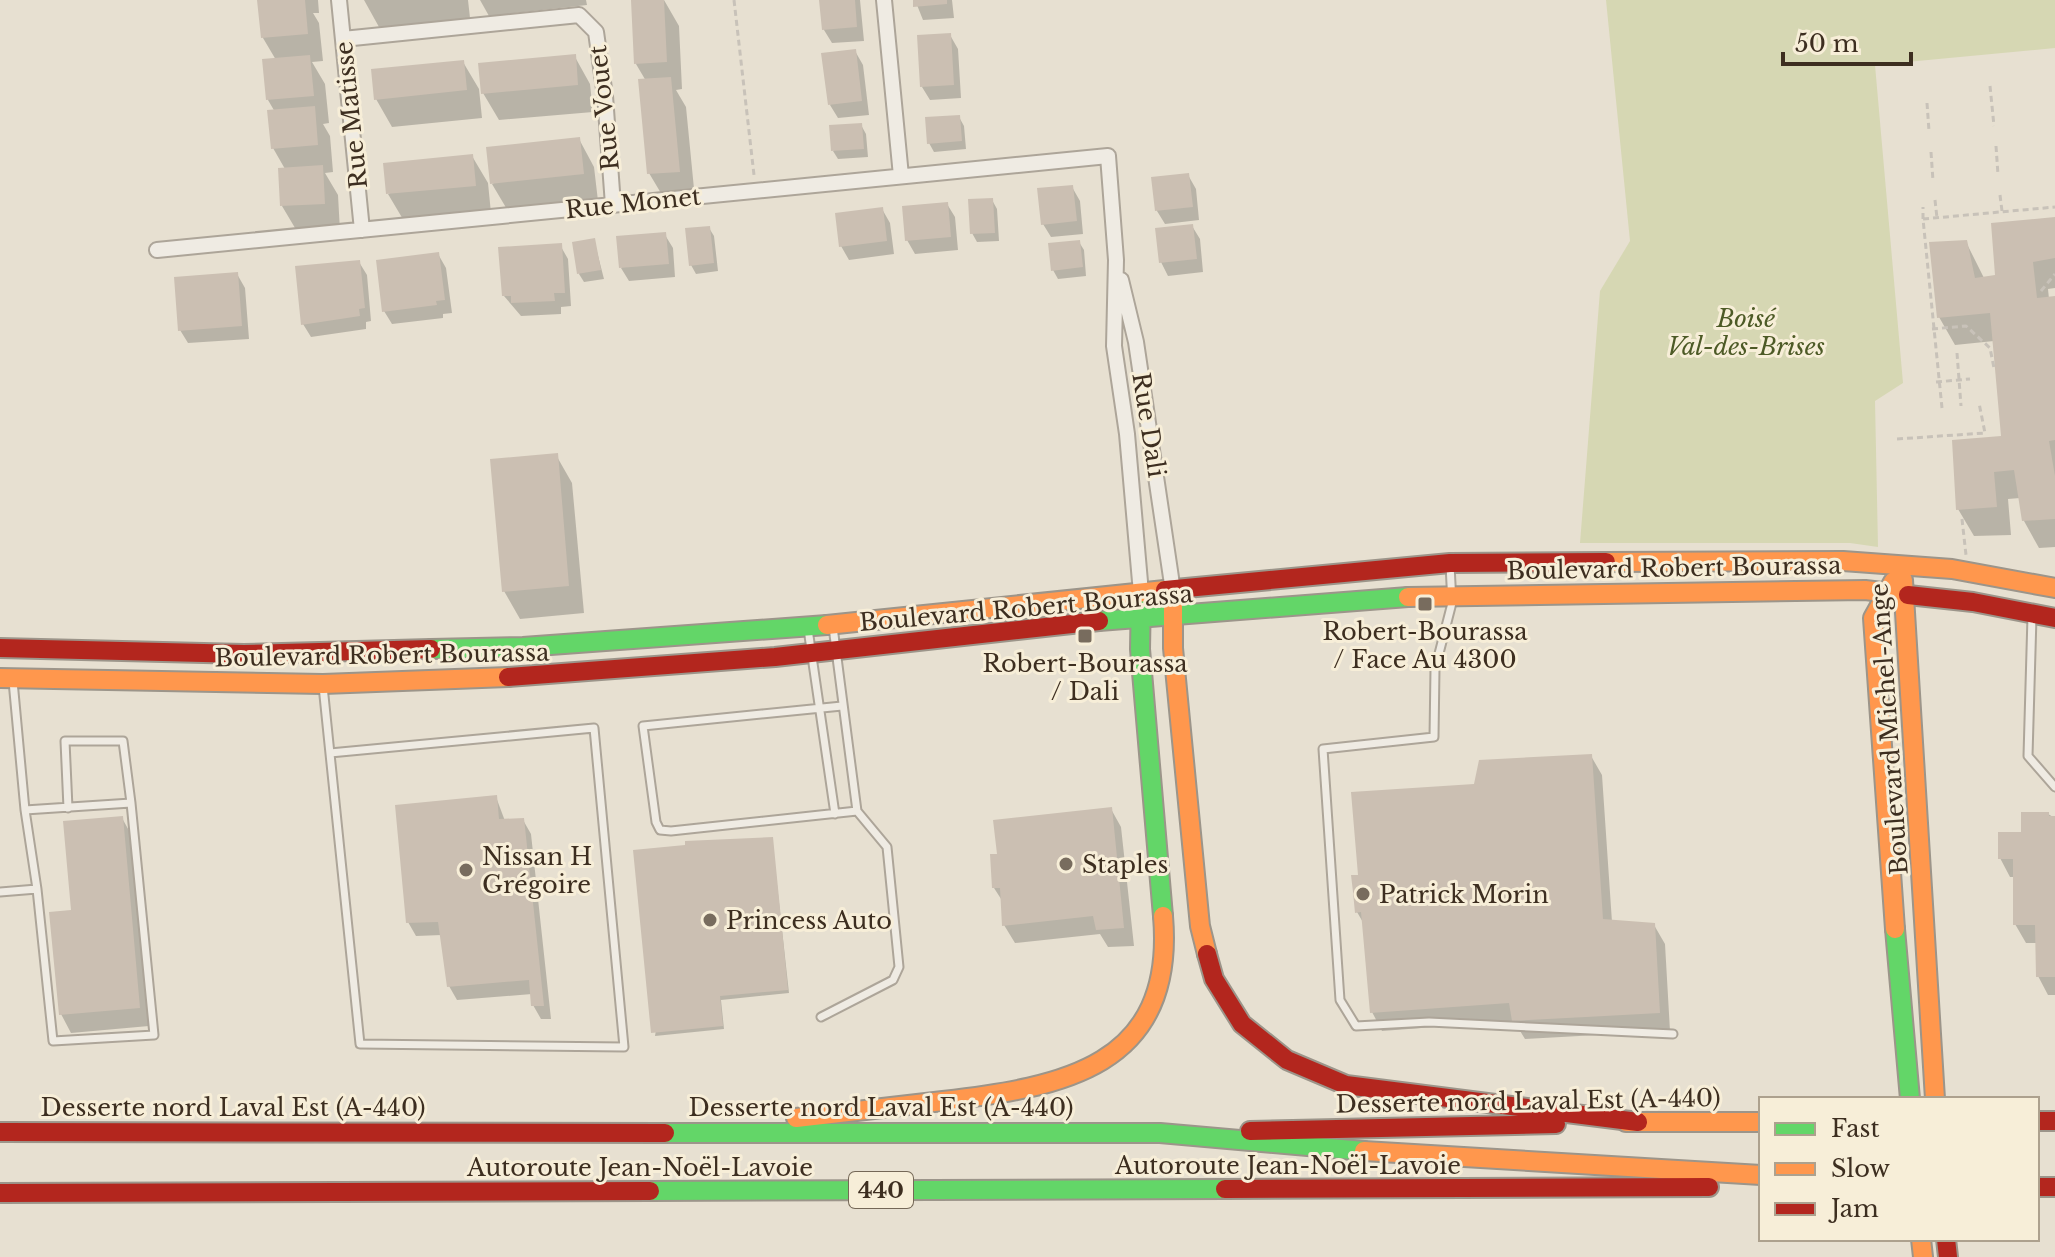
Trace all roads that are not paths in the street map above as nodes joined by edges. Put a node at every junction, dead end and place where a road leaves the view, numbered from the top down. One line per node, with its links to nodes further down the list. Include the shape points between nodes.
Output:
1 (339, 0): 3 (street, Rue Matisse)
2 (884, 0): 5 (street)
3 (343, 39): 6 (street, Rue Vouet, via 579,15 596,32); 7 (street, Rue Matisse)
4 (1108, 156): 5 (street, Rue Monet); 9 (street, Rue Dali)
5 (901, 176): 6 (street, Rue Monet)
6 (613, 205): 7 (street, Rue Monet)
7 (362, 230): 8 (street, Rue Monet)
8 (157, 250)
9 (1116, 260): 13 (street, Rue Dali, via 1138,357); 15 (street, Rue Dali, via 1114,346)
10 (1450, 563): 11 (main road, Boulevard Robert Bourassa, via 1778,559); 13 (main road, Boulevard Robert Bourassa); 16 (lane)
11 (1902, 564): 12 (main road, Boulevard Robert Bourassa); 14 (main road, Boulevard Michel-Ange)
12 (2055, 588)
13 (1173, 591): 15 (main road, Boulevard Robert Bourassa); 18 (main road)
14 (1896, 592): 16 (main road, Boulevard Robert Bourassa); 17 (main road, Boulevard Robert Bourassa); 41 (main road, Boulevard Michel-Ange); 42 (main road, Boulevard Michel-Ange, via 1873,618)
15 (1141, 593): 19 (main road); 21 (main road, Boulevard Robert Bourassa)
16 (1451, 594): 18 (main road, Boulevard Robert Bourassa); 40 (lane, via 1435,669 1434,737 1323,749 1340,1000 1356,1026 1429,1022)
17 (2033, 613): 20 (main road, Boulevard Robert Bourassa); 31 (lane, via 2028,756)
18 (1173, 617): 19 (main road, Boulevard Robert Bourassa); 43 (main road, via 1200,926 1214,979 1242,1024 1287,1060 1346,1085)
19 (1140, 618): 24 (main road, Boulevard Robert Bourassa); 45 (main road, via 1164,932 1157,989 1131,1037 1091,1070 1043,1087)
20 (2055, 618)
21 (833, 625): 22 (main road, Boulevard Robert Bourassa); 24 (lane)
22 (807, 626): 23 (main road, Boulevard Robert Bourassa, via 375,653); 25 (lane)
23 (0, 648)
24 (836, 650): 25 (main road, Boulevard Robert Bourassa); 28 (lane)
25 (811, 653): 27 (main road, Boulevard Robert Bourassa, via 540,676); 29 (lane)
26 (7, 678): 27 (main road, Boulevard Robert Bourassa); 34 (lane)
27 (323, 684): 30 (lane)
28 (842, 706): 29 (lane); 35 (lane)
29 (819, 709): 36 (lane); 36 (lane, via 643,726 656,822 660,830 671,831)
30 (330, 753): 30 (lane, via 360,1044 624,1047 594,728)
31 (2055, 787)
32 (131, 803): 33 (lane); 33 (lane, via 123,741 65,741); 37 (lane, via 154,1035 53,1041)
33 (68, 808): 34 (lane)
34 (25, 810): 37 (lane)
35 (857, 811): 36 (lane); 39 (lane, via 887,847 898,973)
36 (835, 814)
37 (37, 889): 38 (lane)
38 (0, 892)
39 (821, 1017)
40 (1673, 1034)
41 (1934, 1090)
42 (1909, 1091)
43 (1638, 1122): 44 (main road, Desserte nord Laval Est (A-440)); 47 (main road, Desserte nord Laval Est (A-440))
44 (1759, 1122)
45 (710, 1130): 46 (main road, Desserte nord Laval Est (A-440)); 47 (main road, Desserte nord Laval Est (A-440))
46 (0, 1132)
47 (1160, 1133): 48 (main road)
48 (1759, 1175)
49 (1759, 1187): 50 (main road, Autoroute Jean-Noël-Lavoie / 440)
50 (0, 1193)

